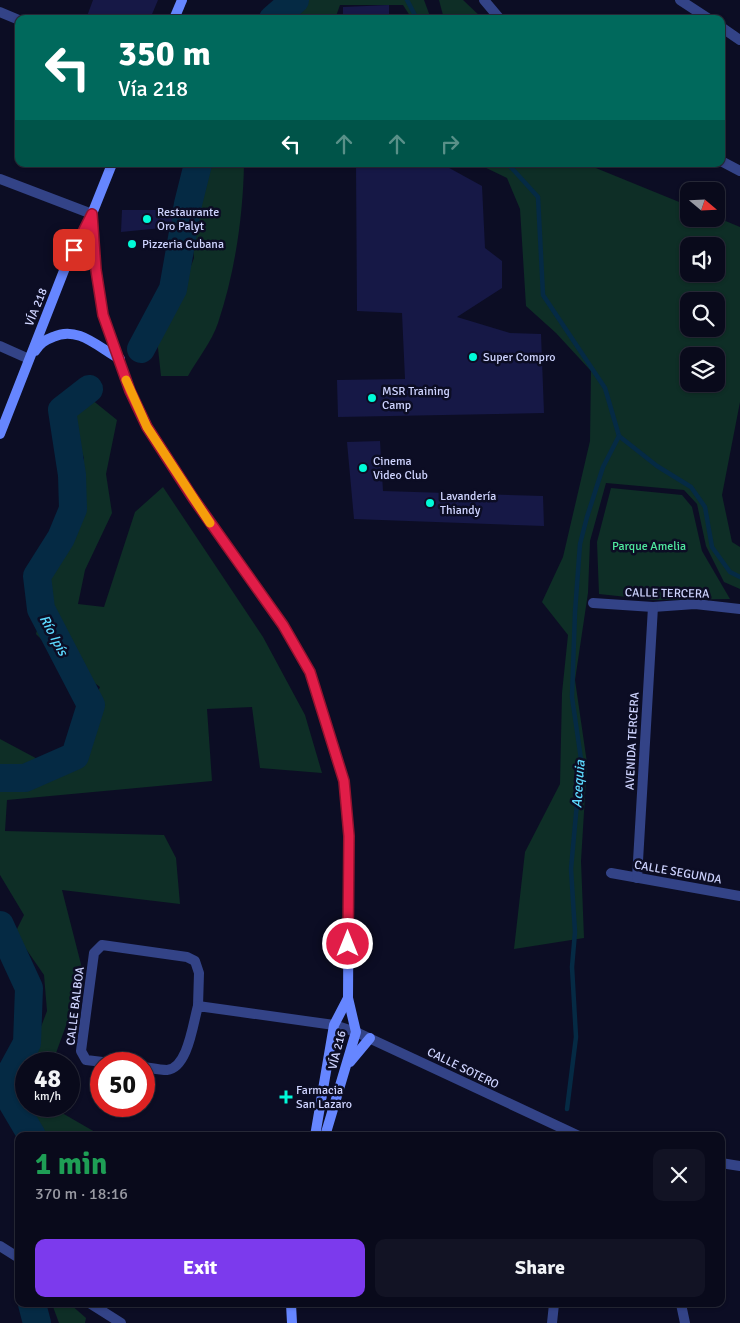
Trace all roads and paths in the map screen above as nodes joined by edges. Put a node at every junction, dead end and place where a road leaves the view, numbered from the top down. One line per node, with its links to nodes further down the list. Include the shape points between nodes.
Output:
1 (182, 0): 5 (main road)
2 (484, 0): 6 (street)
3 (680, 0): 7 (street)
4 (0, 12): 8 (street)
5 (176, 15)
6 (497, 15)
7 (703, 15)
8 (15, 18)
9 (725, 30): 10 (street)
10 (740, 40)
11 (725, 163): 13 (street)
12 (111, 167): 15 (main road, VÍA 218)
13 (740, 171)
14 (0, 180): 15 (street)
15 (92, 214): 17 (main road, VÍA 218, via 65,268); 18 (main road, VÍA 216, via 103,315)
16 (0, 346): 17 (street)
17 (29, 359): 18 (main road, via 43,341 72,332); 19 (main road, VÍA 218)
18 (120, 360): 26 (main road, VÍA 216, via 147,427 283,625 310,672 344,781 349,836)
19 (0, 434)
20 (593, 603): 21 (street, CALLE TERCERA)
21 (653, 607): 22 (street, CALLE TERCERA, via 695,604); 24 (street, AVENIDA TERCERA)
22 (740, 609)
23 (611, 874): 24 (street, CALLE SEGUNDA)
24 (637, 878): 25 (street, CALLE SEGUNDA)
25 (740, 896)
26 (348, 998): 28 (main road, VÍA 216); 29 (main road, VÍA 216)
27 (198, 1006): 28 (street); 31 (street, CALLE BALBOA, via 199,972 195,961 102,945 94,953 81,1051 86,1060); 32 (street, CALLE BALBOA, via 185,1054 168,1070)
28 (334, 1026): 29 (street, CALLE SOTERO); 34 (main road, VÍA 216)
29 (356, 1032): 30 (street, CALLE SOTERO); 33 (main road, VÍA 216)
30 (370, 1038): 33 (main road, via 353,1057); 36 (street, CALLE SOTERO)
31 (90, 1060)
32 (155, 1068)
33 (343, 1076): 35 (main road, VÍA 216)
34 (315, 1132)
35 (325, 1132)
36 (567, 1132)
37 (725, 1164): 38 (street)
38 (740, 1166)
39 (0, 1246): 40 (street)
40 (15, 1255)
41 (96, 1307): 45 (street)
42 (291, 1307): 46 (main road)
43 (554, 1307): 47 (street)
44 (682, 1307): 48 (street)
45 (121, 1323)
46 (292, 1323)
47 (552, 1323)
48 (685, 1323)

